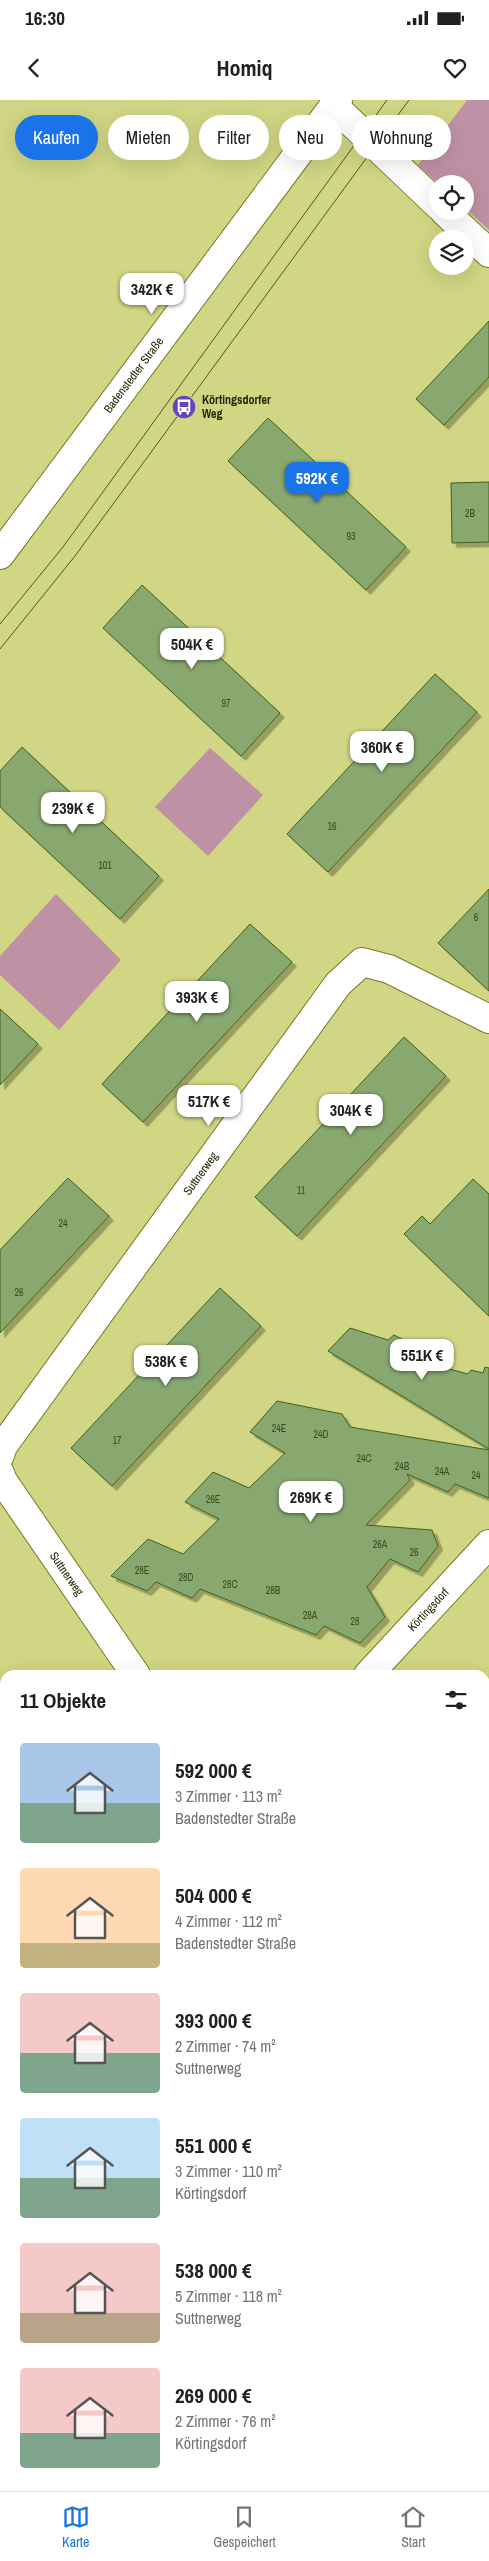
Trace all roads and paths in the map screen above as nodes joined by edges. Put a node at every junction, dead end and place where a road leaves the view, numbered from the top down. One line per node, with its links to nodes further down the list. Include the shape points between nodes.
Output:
1 (336, 103): 2 (street); 5 (street, Badenstedter Straße)
2 (429, 196)
3 (454, 220): 4 (street)
4 (489, 253)
5 (0, 555)
6 (489, 1019): 7 (street, Suttnerweg, via 390,968 362,962 338,984 3,1446)
7 (0, 1455)
8 (0, 1473): 10 (street, Suttnerweg)
9 (489, 1544): 11 (street, Körtingsdorf)
10 (133, 1670)
11 (373, 1670)

